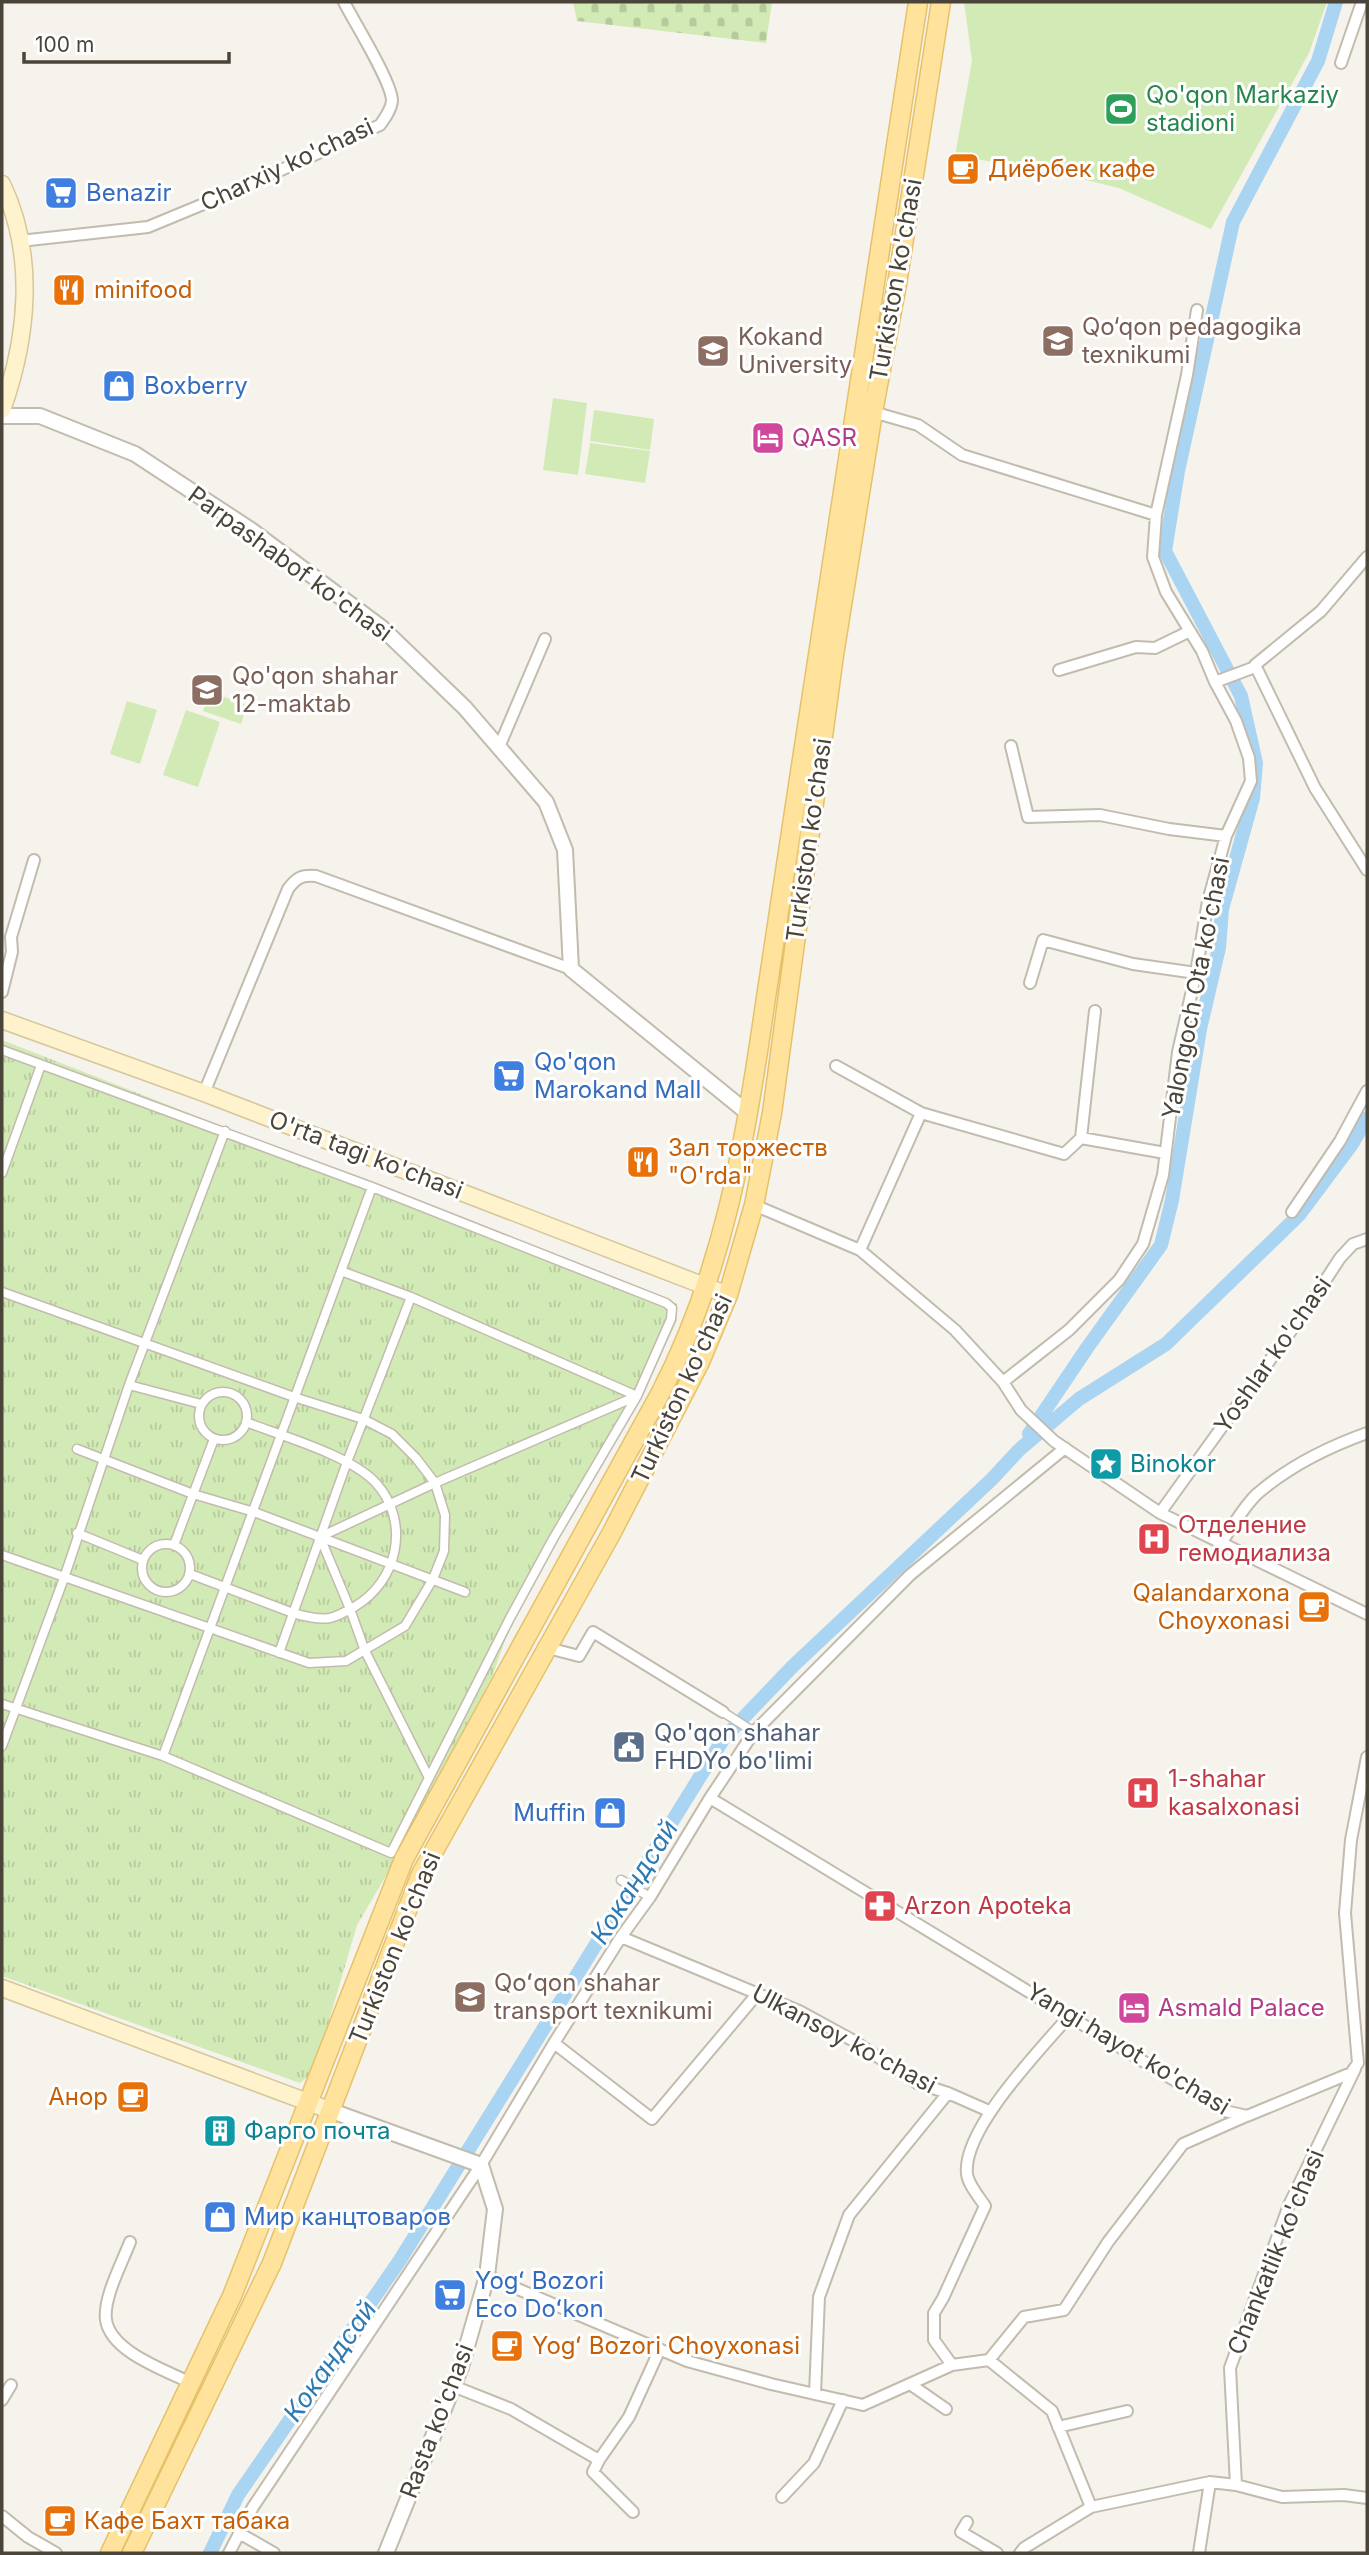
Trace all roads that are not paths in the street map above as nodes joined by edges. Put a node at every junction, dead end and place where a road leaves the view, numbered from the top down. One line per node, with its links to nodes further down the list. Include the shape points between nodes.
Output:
1 (344, 2): 7 (street, Charxiy ko'chasi, via 392,100 380,125 148,227)
2 (918, 2): 36 (main road, Turkiston ko'chasi)
3 (941, 2): 10 (main road, Turkiston ko'chasi)
4 (1362, 2): 5 (street)
5 (1340, 63)
6 (2, 184): 7 (main road, via 14,209)
7 (20, 241): 9 (main road, via 25,318)
8 (1197, 310): 12 (street, Yalongoch Ota ko'chasi)
9 (2, 410)
10 (873, 412): 12 (street, via 918,425 962,455); 42 (main road, Turkiston ko'chasi, via 834,655 772,1113)
11 (2, 416): 19 (street, Parpashabof ko'chasi, via 40,416 135,454 240,523 382,628)
12 (1156, 515): 14 (street, Yalongoch Ota ko'chasi, via 1153,557 1166,592)
13 (1367, 557): 16 (street, via 1321,611)
14 (1190, 631): 17 (street, via 1155,648 1136,647); 18 (street, Yalongoch Ota ko'chasi)
15 (545, 639): 19 (street)
16 (1250, 669): 18 (street); 23 (street, via 1315,788)
17 (1059, 670)
18 (1218, 680): 21 (street, Yalongoch Ota ko'chasi, via 1249,758 1251,781)
19 (499, 747): 24 (street, Parpashabof ko'chasi, via 546,802 565,850)
20 (1011, 747): 21 (street, via 1028,817 1100,815)
21 (1226, 836): 25 (street, Yalongoch Ota ko'chasi, via 1208,901)
22 (34, 860): 27 (street, via 11,937)
23 (1367, 870)
24 (571, 969): 34 (street, via 304,875 288,888); 36 (street)
25 (1196, 973): 26 (street, via 1133,964 1043,940); 39 (street, Yalongoch Ota ko'chasi, via 1178,1052)
26 (1030, 983)
27 (2, 992)
28 (1095, 1012): 38 (street)
29 (2, 1020): 34 (main road, O'rta tagi ko'chasi)
30 (2, 1050): 31 (street)
31 (41, 1065): 37 (street); 40 (street)
32 (836, 1066): 35 (street)
33 (1367, 1091): 43 (street, via 1340,1142)
34 (204, 1094): 47 (main road, O'rta tagi ko'chasi)
35 (921, 1113): 38 (street, via 1064,1154); 45 (street)
36 (749, 1114): 47 (main road, Turkiston ko'chasi, via 724,1231)
37 (225, 1131): 41 (street); 51 (street)
38 (1082, 1138): 39 (street)
39 (1165, 1153): 52 (street, Yalongoch Ota ko'chasi, via 1143,1244 1119,1280 1069,1330)
40 (2, 1173)
41 (372, 1187): 46 (street); 54 (street, via 666,1303 672,1308 671,1319)
42 (754, 1205): 45 (street); 49 (main road, Turkiston ko'chasi)
43 (1292, 1212)
44 (1367, 1239): 70 (street, Yoshlar ko'chasi, via 1353,1244 1340,1258)
45 (860, 1251): 52 (street, via 955,1330)
46 (341, 1270): 50 (street); 55 (street)
47 (706, 1286): 49 (main road, O'rta tagi ko'chasi); 110 (main road, Turkiston ko'chasi, via 665,1383 404,1859)
48 (2, 1292): 51 (street)
49 (728, 1294): 87 (main road, Turkiston ko'chasi, via 677,1407)
50 (411, 1297): 54 (street); 57 (street)
51 (145, 1343): 53 (street); 55 (street)
52 (1003, 1382): 62 (street, via 1021,1410)
53 (130, 1385): 56 (street); 64 (street)
54 (637, 1396): 66 (street); 97 (street, via 546,1550)
55 (294, 1397): 57 (street); 60 (street)
56 (201, 1404): 58 (street, via 214,1393 230,1392 246,1408); 61 (street, via 201,1428)
57 (363, 1419): 65 (street); 66 (street, via 392,1434)
58 (246, 1422): 60 (street); 61 (street, via 237,1436)
59 (1367, 1433): 73 (street, via 1292,1469 1255,1496)
60 (280, 1436): 65 (street); 69 (street)
61 (214, 1438): 67 (street)
62 (1065, 1448): 70 (street); 93 (street, via 910,1575)
63 (77, 1449): 64 (street)
64 (103, 1459): 67 (street); 71 (street)
65 (347, 1462): 68 (street, via 376,1483); 72 (street)
66 (435, 1483): 68 (street); 80 (street, via 445,1515 444,1551)
67 (193, 1494): 69 (street); 74 (street)
68 (388, 1504): 72 (street); 77 (street, via 397,1530)
69 (254, 1512): 72 (street); 81 (street)
70 (1160, 1513): 73 (street)
71 (77, 1533): 76 (street); 79 (street)
72 (320, 1537): 77 (street); 83 (street); 84 (street)
73 (1221, 1543): 85 (street)
74 (173, 1545): 76 (street, via 157,1546); 78 (street, via 186,1554)
75 (2, 1555): 79 (street)
76 (143, 1560): 78 (street, via 145,1581 158,1591 180,1588)
77 (391, 1565): 80 (street); 83 (street, via 381,1584)
78 (190, 1574): 81 (street)
79 (64, 1578): 86 (street); 91 (street)
80 (433, 1579): 82 (street); 88 (street, via 405,1626)
81 (227, 1587): 84 (street); 86 (street)
82 (465, 1592)
83 (350, 1609): 84 (street, via 330,1618); 88 (street)
84 (293, 1613): 89 (street)
85 (1367, 1614)
86 (211, 1627): 89 (street); 95 (street)
87 (548, 1648): 92 (street, via 579,1656 593,1632); 111 (main road, Turkiston ko'chasi, via 421,1874)
88 (365, 1651): 89 (street, via 346,1661 309,1663); 97 (street)
89 (279, 1653)
90 (2, 1704): 91 (street)
91 (15, 1709): 94 (street); 95 (street)
92 (723, 1712): 93 (street)
93 (754, 1732): 98 (street)
94 (2, 1746)
95 (163, 1756): 97 (street, via 391,1853)
96 (1367, 1757): 99 (street)
97 (428, 1776)
98 (710, 1798): 101 (street); 105 (street, Yangi hayot ko'chasi)
99 (1362, 1813): 106 (street, via 1351,1840 1345,1913)
100 (621, 1880): 101 (street)
101 (650, 1897): 102 (street)
102 (621, 1937): 104 (street, Ulkansoy ko'chasi); 107 (street)
103 (2, 1988): 110 (main road)
104 (758, 1993): 107 (street, via 652,2119); 109 (street, Ulkansoy ko'chasi, via 854,2041 917,2083)
105 (1070, 2015): 112 (street); 113 (street, Yangi hayot ko'chasi, via 1225,2111)
106 (1362, 2033): 108 (street)
107 (554, 2043): 114 (street)
108 (1361, 2067): 113 (street, Yangi hayot ko'chasi); 132 (street, Chankatlik ko'chasi, via 1289,2205 1230,2368)
109 (948, 2093): 112 (street, Ulkansoy ko'chasi); 124 (street, via 849,2216 819,2297)
110 (310, 2102): 111 (main road); 120 (main road, Turkiston ko'chasi, via 232,2296)
111 (329, 2110): 114 (street); 142 (main road, Turkiston ko'chasi, via 272,2263)
112 (989, 2111): 119 (street, via 967,2161 967,2176 985,2206 934,2313 934,2340)
113 (1247, 2116): 118 (street, via 1182,2144 1108,2242 1064,2310 1024,2317)
114 (481, 2165): 116 (street, Rasta ko'chasi, via 495,2209); 139 (street)
115 (130, 2242): 120 (street, via 111,2290 106,2319 113,2337 128,2351)
116 (488, 2276): 117 (street); 123 (street, Rasta ko'chasi)
117 (660, 2349): 124 (street, via 687,2361); 130 (street, via 629,2417)
118 (989, 2360): 119 (street); 129 (street, via 1052,2410)
119 (952, 2365): 121 (street)
120 (191, 2383): 141 (main road, Turkiston ko'chasi)
121 (911, 2384): 126 (street, via 863,2405); 127 (street)
122 (11, 2385): 125 (street)
123 (453, 2386): 130 (street, via 511,2409); 145 (street, Rasta ko'chasi)
124 (815, 2394): 126 (street)
125 (2, 2400)
126 (843, 2400): 133 (street, via 814,2463)
127 (946, 2409)
128 (1127, 2411): 129 (street)
129 (1058, 2427): 135 (street)
130 (600, 2460): 136 (street, via 593,2472)
131 (1210, 2482): 132 (street); 135 (street); 148 (street)
132 (1236, 2485): 134 (street, via 1282,2497)
133 (782, 2497)
134 (1367, 2498)
135 (1091, 2507): 147 (street)
136 (633, 2512)
137 (2, 2516): 140 (street)
138 (967, 2522): 146 (street, via 961,2532)
139 (239, 2533): 143 (street); 144 (street)
140 (56, 2553)
141 (110, 2553)
142 (132, 2553)
143 (229, 2553)
144 (274, 2553)
145 (386, 2553)
146 (997, 2553)
147 (1020, 2553)
148 (1199, 2553)

